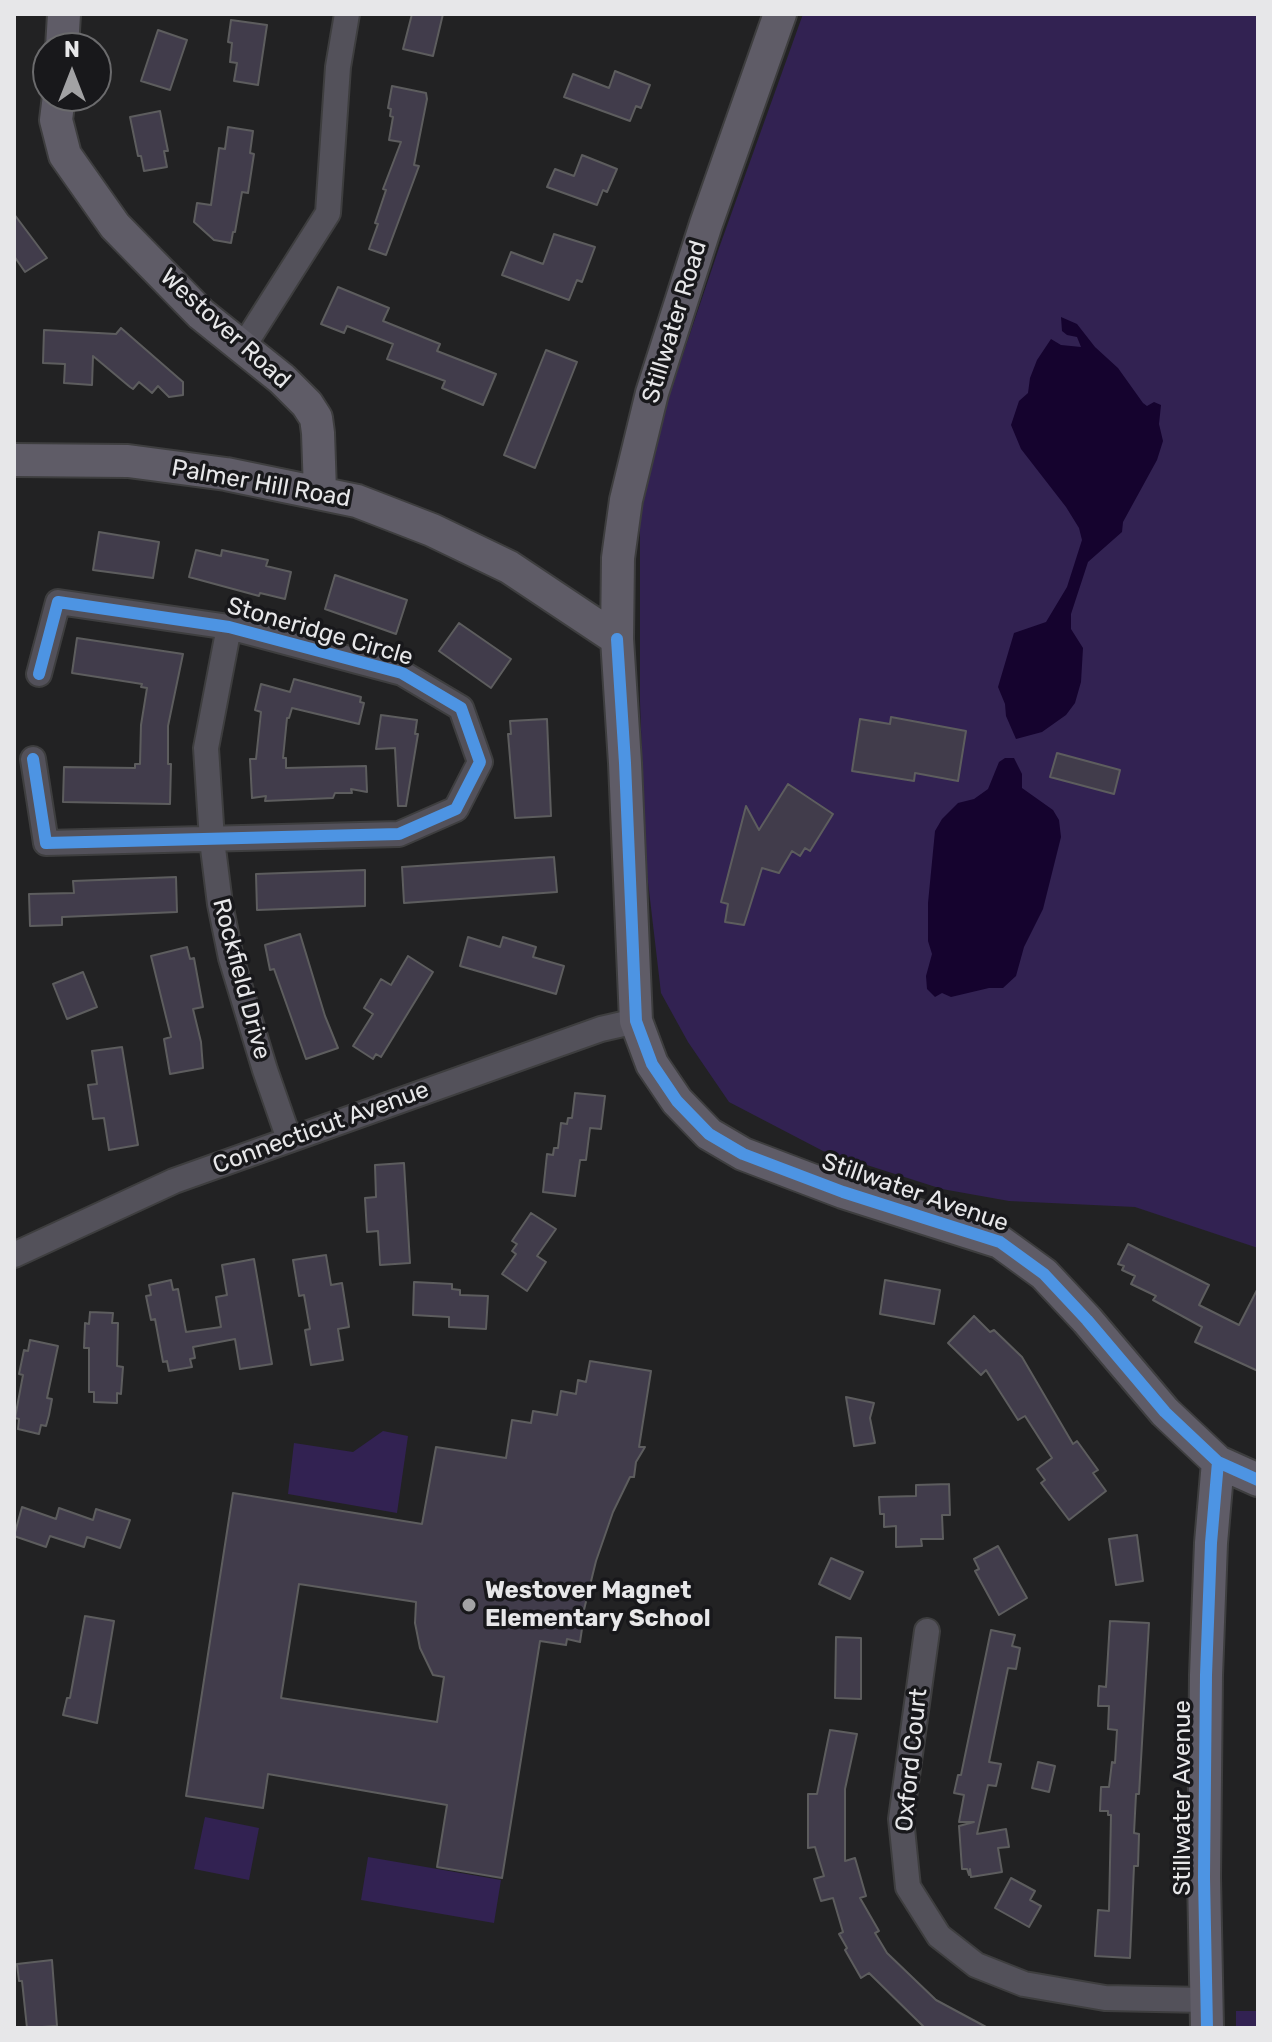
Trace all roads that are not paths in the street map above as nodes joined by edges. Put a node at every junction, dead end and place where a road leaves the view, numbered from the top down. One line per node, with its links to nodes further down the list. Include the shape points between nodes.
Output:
1 (347, 14): 4 (street, via 328,213)
2 (780, 14): 8 (main road, Stillwater Road, via 652,393 626,500 618,558)
3 (57, 112): 4 (main road, Westover Road, via 65,155 108,216 201,314)
4 (243, 347): 6 (main road, Westover Road, via 282,379 316,418)
5 (14, 460): 6 (main road, Palmer Hill Road, via 128,461)
6 (320, 491): 8 (main road, Palmer Hill Road, via 473,549)
7 (229, 627): 9 (street, Stoneridge Circle, via 58,602); 11 (street, Rockfield Drive, via 206,748); 11 (street, Stoneridge Circle, via 402,673 461,708 480,762 456,809 399,834)
8 (617, 639): 12 (main road, Stillwater Avenue)
9 (39, 674)
10 (33, 759): 11 (street, Stoneridge Circle, via 46,843)
11 (212, 840): 13 (street, Rockfield Drive, via 231,958)
12 (636, 1021): 13 (street, Connecticut Avenue); 15 (main road, Stillwater Avenue, via 652,1064 709,1134 743,1154 843,1192 1000,1242 1044,1274 1165,1412)
13 (289, 1139): 14 (street, Connecticut Avenue, via 174,1181)
14 (14, 1255)
15 (1218, 1462): 16 (main road); 18 (main road, Stillwater Avenue, via 1206,1675)
16 (1258, 1480)
17 (927, 1631): 18 (street, Oxford Court, via 901,1819 908,1887 939,1936 976,1965 1024,1984)
18 (1206, 2014)

